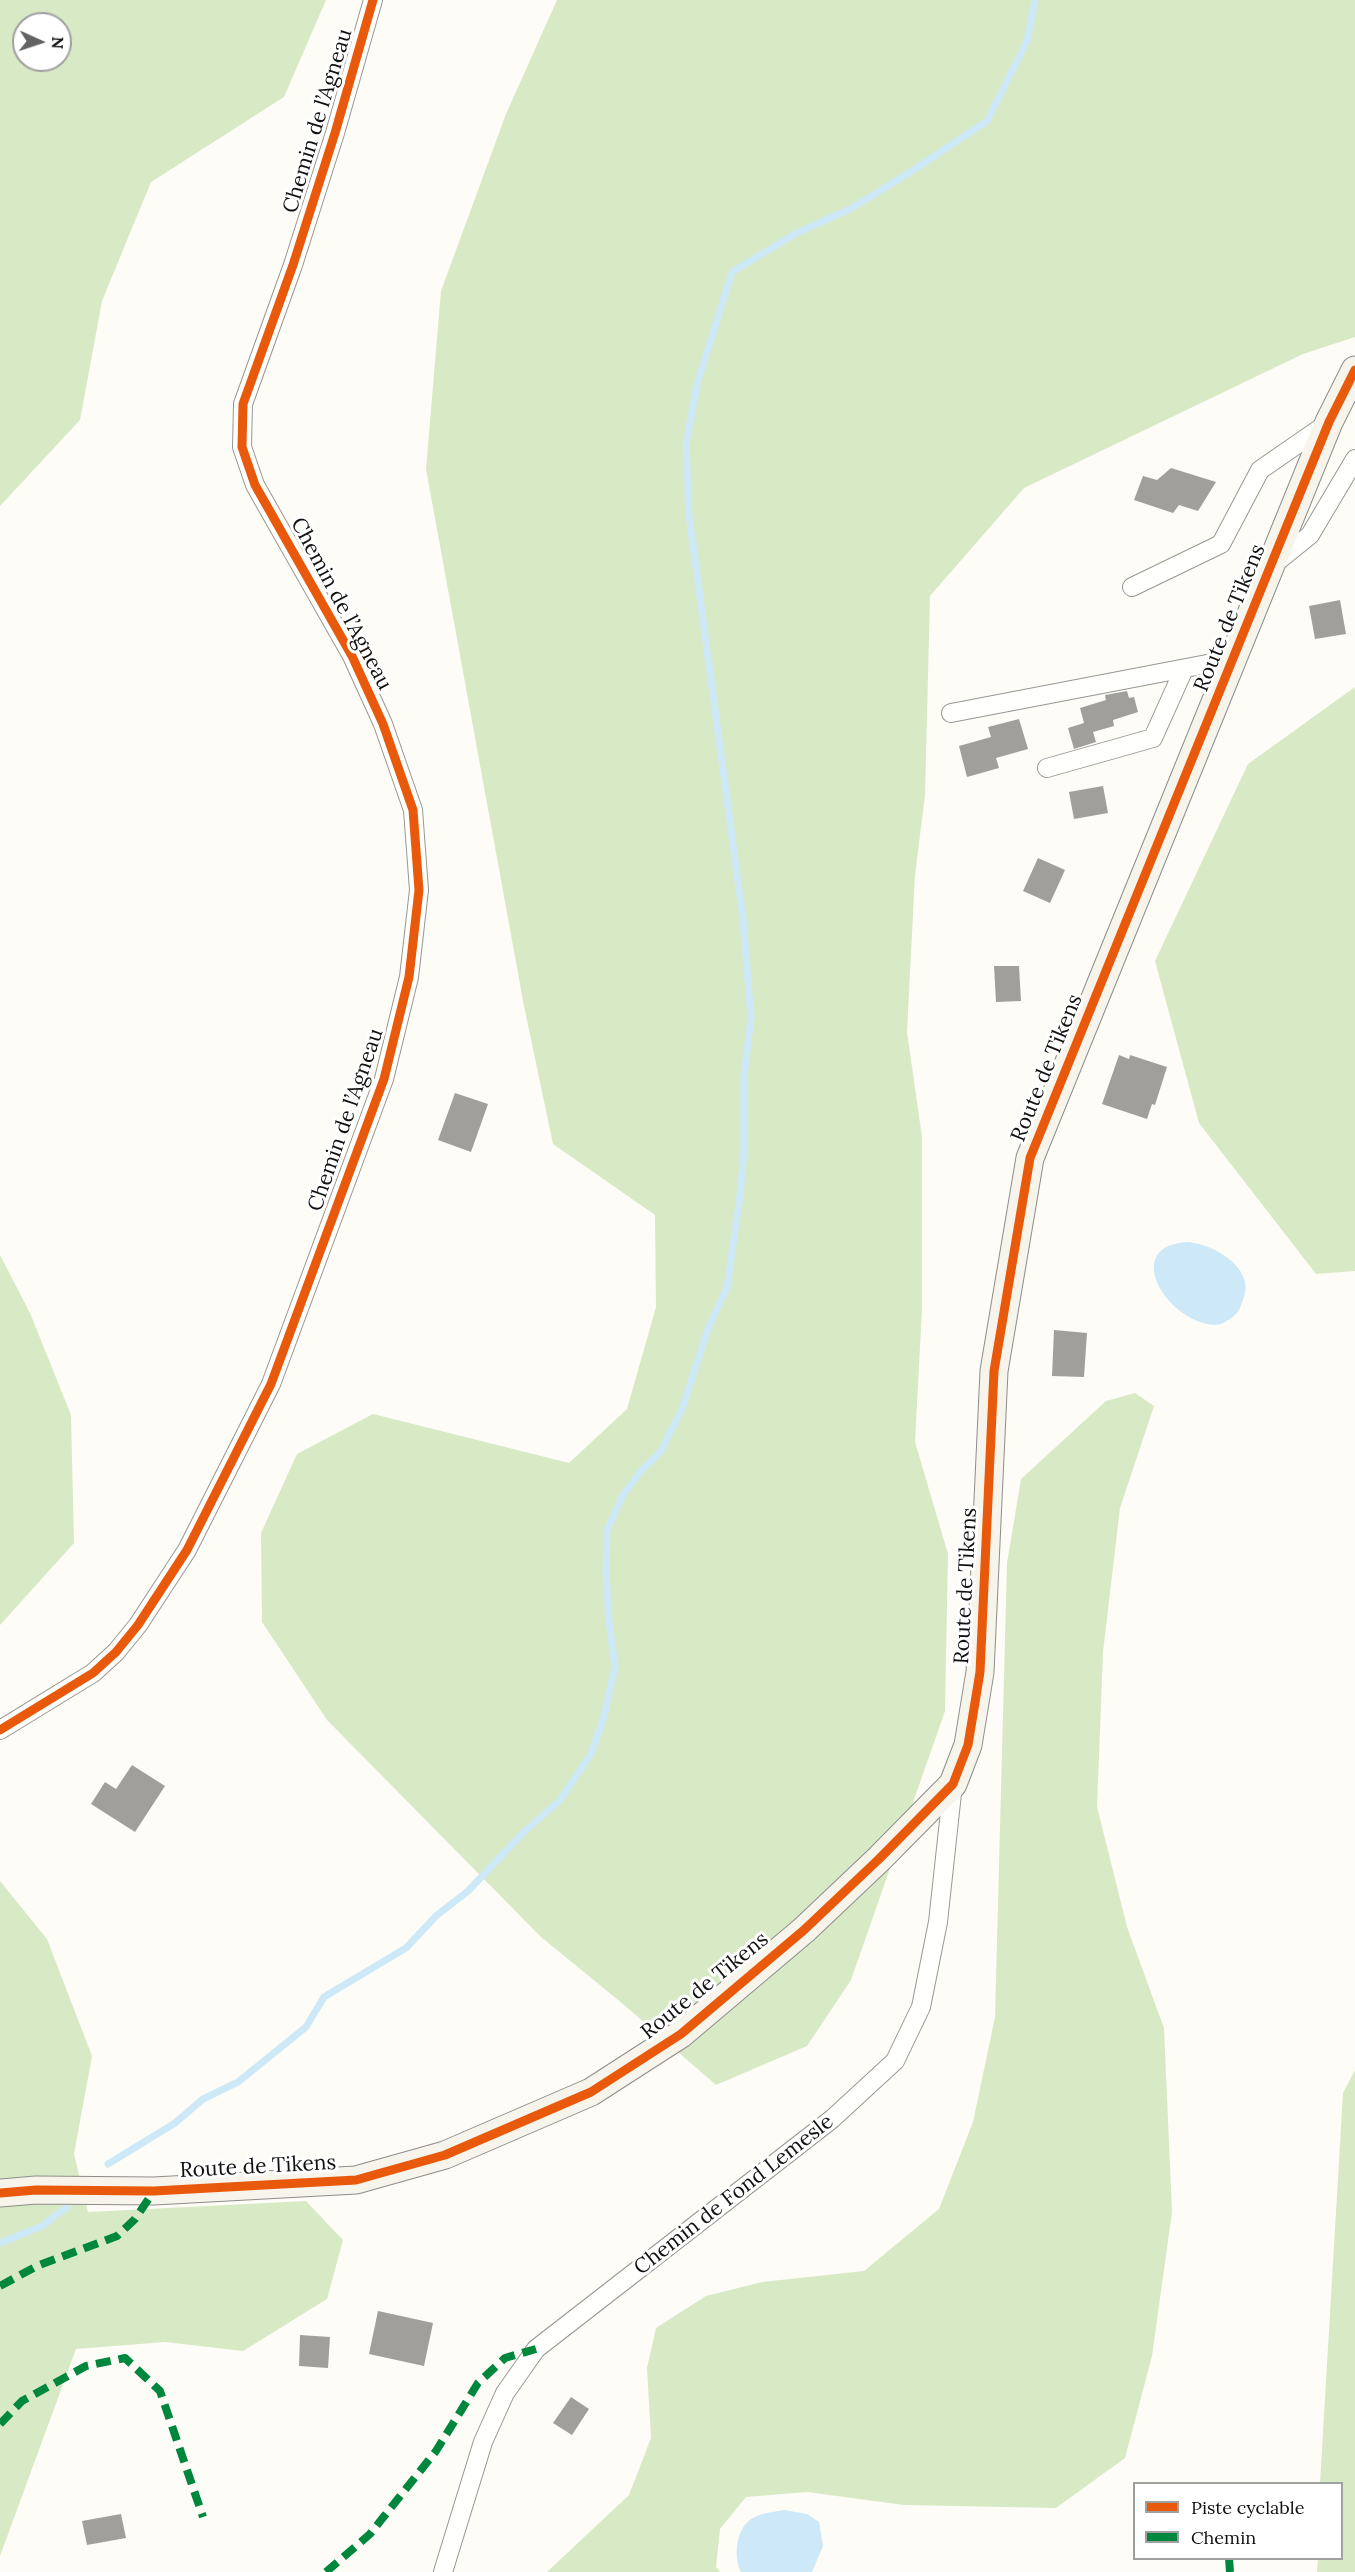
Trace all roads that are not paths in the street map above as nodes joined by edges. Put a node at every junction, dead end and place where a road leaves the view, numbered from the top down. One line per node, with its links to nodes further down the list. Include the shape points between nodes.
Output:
1 (373, 0): 11 (street, Chemin de l’Agneau, via 293,265 243,404 242,447 255,485 352,656 383,724 413,810 419,890 409,977 384,1079 271,1384 187,1550 117,1652 93,1673)
2 (1355, 370): 3 (street, Route de Tikens)
3 (1329, 422): 5 (street, Route de Tikens); 6 (street, via 1260,470 1221,544)
4 (1355, 459): 5 (street, via 1310,535)
5 (1270, 567): 7 (street, Route de Tikens)
6 (1132, 588)
7 (1233, 659): 8 (street); 12 (street, Route de Tikens, via 1030,1158 994,1371 980,1672 968,1745)
8 (1184, 669): 9 (street); 10 (street, via 1154,738)
9 (951, 713)
10 (1047, 768)
11 (0, 1730)
12 (953, 1784): 13 (street, Route de Tikens, via 804,1930 681,2034 581,2097 445,2155 356,2180 154,2191); 14 (street, Chemin de Fond Lemesle, via 938,1922 921,2007 895,2061 832,2119 536,2349 505,2393 483,2442)
13 (0, 2193)
14 (443, 2572)

